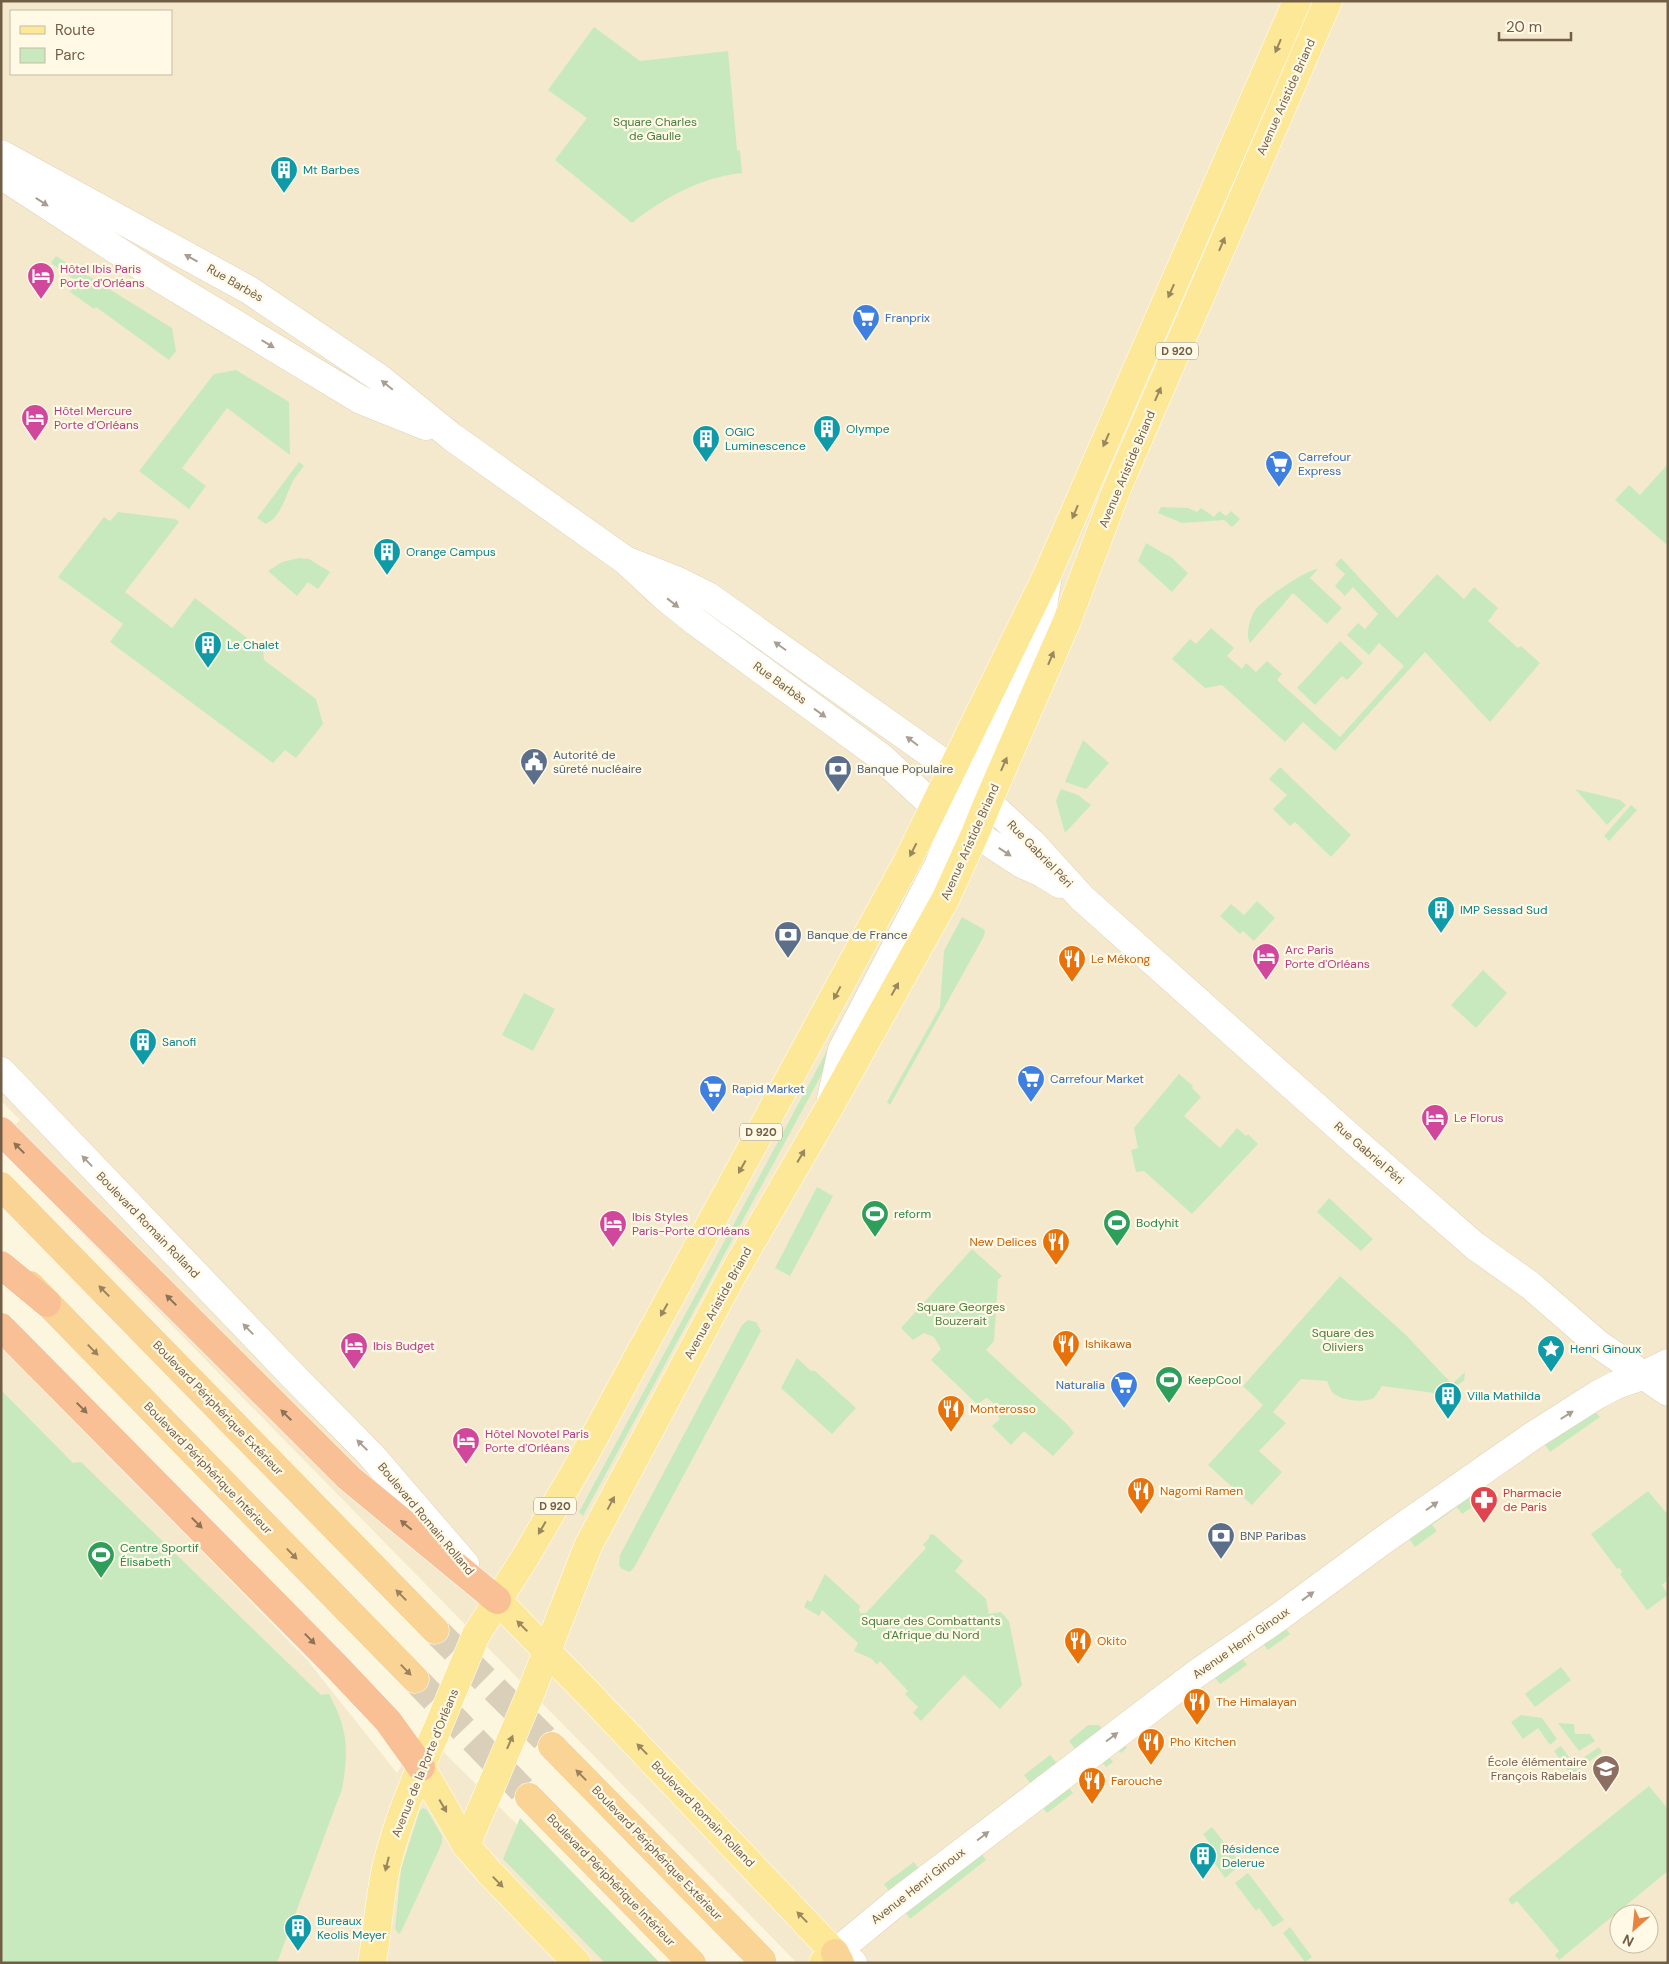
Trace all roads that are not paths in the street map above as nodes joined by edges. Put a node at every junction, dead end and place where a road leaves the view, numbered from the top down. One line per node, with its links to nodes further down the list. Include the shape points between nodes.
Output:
1 (1297, 1): 7 (main road, Avenue Aristide Briand / D 920, one-way to 7, via 1048,573)
2 (1328, 1): 7 (main road, Avenue Aristide Briand / D 920, one-way to 2, via 1067,621 1116,491)
3 (1, 154): 5 (main road, Rue Barbès, one-way to 3, via 378,377 249,290)
4 (1, 175): 5 (main road, Rue Barbès, one-way to 5, via 160,279 361,400)
5 (452, 437): 6 (main road, Rue Barbès)
6 (625, 560): 7 (main road, Rue Barbès, one-way to 6, via 708,596); 8 (main road, Rue Barbès, one-way to 8, via 696,622 881,757)
7 (969, 785): 8 (main road, Avenue Aristide Briand / D 920); 8 (main road, Avenue Aristide Briand / D 920); 9 (main road, Rue Gabriel Péri, via 1032,843)
8 (955, 821): 9 (main road, Rue Gabriel Péri, one-way to 9); 20 (main road, Avenue Aristide Briand / D 920, one-way to 20, via 906,864 584,1456); 22 (main road, Avenue Aristide Briand / D 920, one-way to 8, via 588,1546 733,1274 946,898)
9 (1082, 898): 18 (main road, Rue Gabriel Péri, via 1475,1246 1530,1285 1598,1344)
10 (1, 1072): 20 (main road, Boulevard Romain Rolland, one-way to 10, via 372,1455)
11 (1, 1131): 20 (highway, one-way to 11, via 349,1478)
12 (1, 1186): 21 (highway, Boulevard Périphérique Extérieur, one-way to 12)
13 (1, 1256): 15 (highway, Boulevard Périphérique Intérieur)
14 (1, 1265): 15 (highway)
15 (47, 1303): 23 (highway, Boulevard Périphérique Intérieur, one-way to 23)
16 (1, 1327): 25 (highway, one-way to 25, via 388,1720)
17 (1668, 1363): 18 (main road, Avenue Henri Ginoux)
18 (1642, 1376): 19 (main road, Rue Gabriel Péri); 29 (main road, Avenue Henri Ginoux, one-way to 18, via 901,1899 1196,1674 1534,1435 1597,1395)
19 (1668, 1392)
20 (497, 1600): 22 (main road, Boulevard Romain Rolland, one-way to 20); 25 (main road, Avenue de la Porte d'Orléans / D 920, bridge, via 476,1635)
21 (435, 1630)
22 (547, 1652): 27 (main road, one-way to 22, bridge); 29 (main road, Boulevard Romain Rolland, one-way to 22)
23 (414, 1679)
24 (552, 1746): 28 (highway, Boulevard Périphérique Extérieur, one-way to 24)
25 (421, 1767): 27 (main road, one-way to 27); 30 (main road, Avenue de la Porte d'Orléans, one-way to 30, via 395,1833 380,1895)
26 (529, 1797): 32 (highway, Boulevard Périphérique Intérieur)
27 (466, 1846): 31 (main road, one-way to 31)
28 (762, 1960)
29 (838, 1960)
30 (372, 1963)
31 (577, 1963)
32 (692, 1963)

